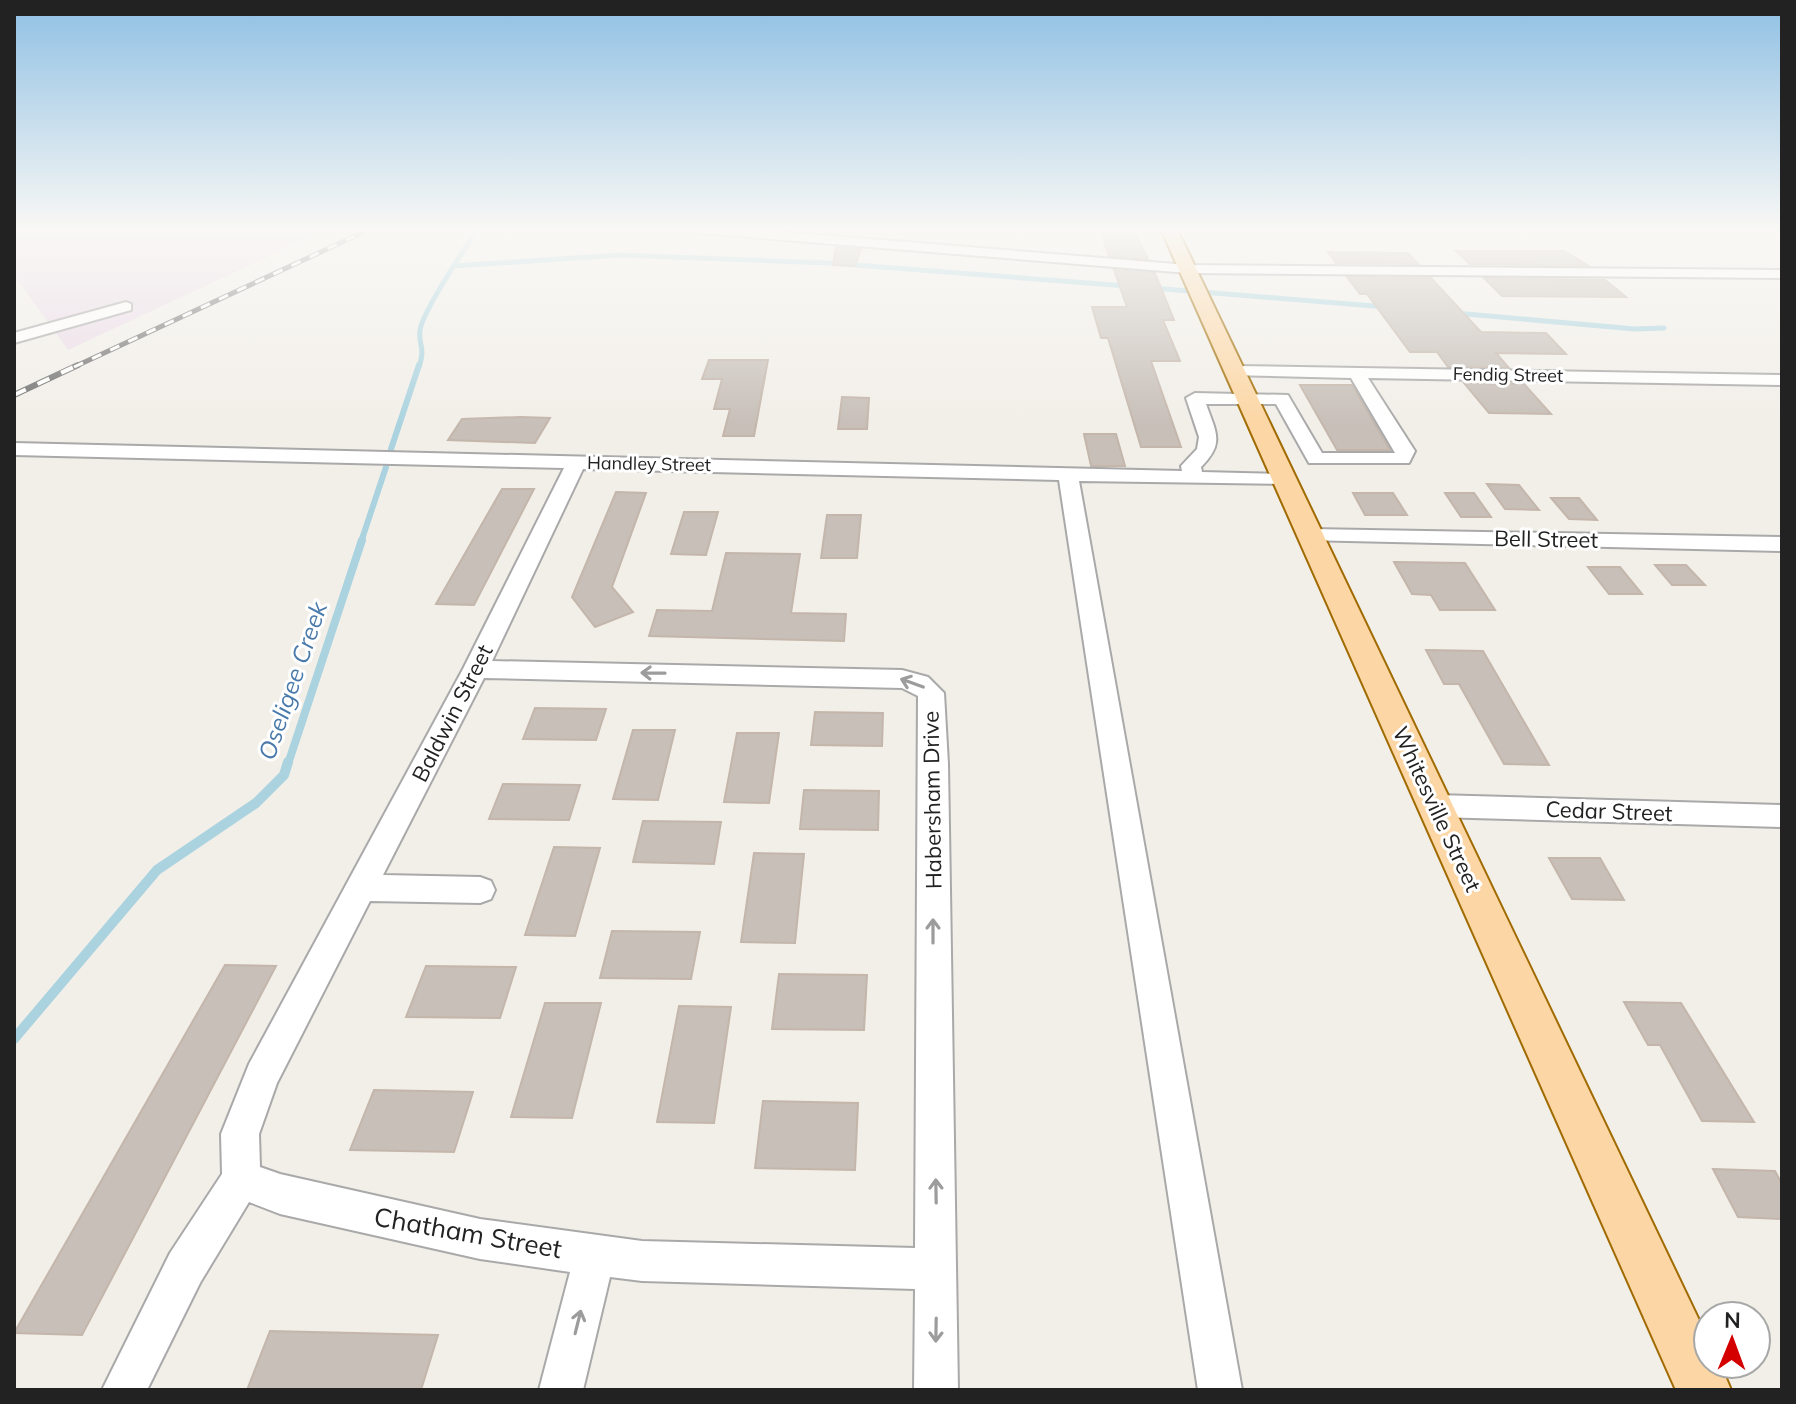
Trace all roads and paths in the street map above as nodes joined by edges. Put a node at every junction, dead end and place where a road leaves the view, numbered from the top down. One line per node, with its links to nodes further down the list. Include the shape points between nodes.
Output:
1 (1200, 295): 4 (main road, Whitesville Street)
2 (126, 307): 3 (street)
3 (14, 341)
4 (1234, 371): 5 (street, Fendig Street); 7 (main road, Whitesville Street)
5 (1356, 373): 6 (street, Fendig Street); 9 (street, via 1405,455 1393,461 1316,459)
6 (1782, 380)
7 (1247, 397): 8 (main road, Whitesville Street); 9 (street, via 1285,402); 13 (street, via 1195,398 1208,437 1206,451 1191,466)
8 (1267, 442): 9 (street); 14 (main road, Whitesville Street)
9 (1306, 443)
10 (16, 450): 11 (street, Handley Street)
11 (576, 463): 12 (street, Handley Street); 17 (street, Baldwin Street)
12 (1068, 475): 13 (street, Handley Street); 28 (street)
13 (1193, 478): 14 (street, Handley Street)
14 (1285, 480): 15 (main road, Whitesville Street)
15 (1311, 535): 16 (street, Bell Street); 18 (main road, Whitesville Street)
16 (1782, 544)
17 (476, 669): 20 (street, Baldwin Street); 24 (street, Habersham Drive, one-way to 17, via 931,693 902,679)
18 (1436, 806): 19 (street, Cedar Street); 29 (main road, Whitesville Street)
19 (1782, 816)
20 (361, 888): 21 (street); 22 (street, Baldwin Street, via 262,1076 240,1134)
21 (480, 890)
22 (241, 1179): 23 (street, Chatham Street, via 280,1194 480,1239); 25 (street, via 185,1268)
23 (595, 1254): 24 (street, Chatham Street, via 642,1261); 26 (street, one-way to 23)
24 (937, 1269): 27 (street, one-way to 27)
25 (124, 1390)
26 (561, 1390)
27 (936, 1390)
28 (1220, 1390)
29 (1704, 1390)

